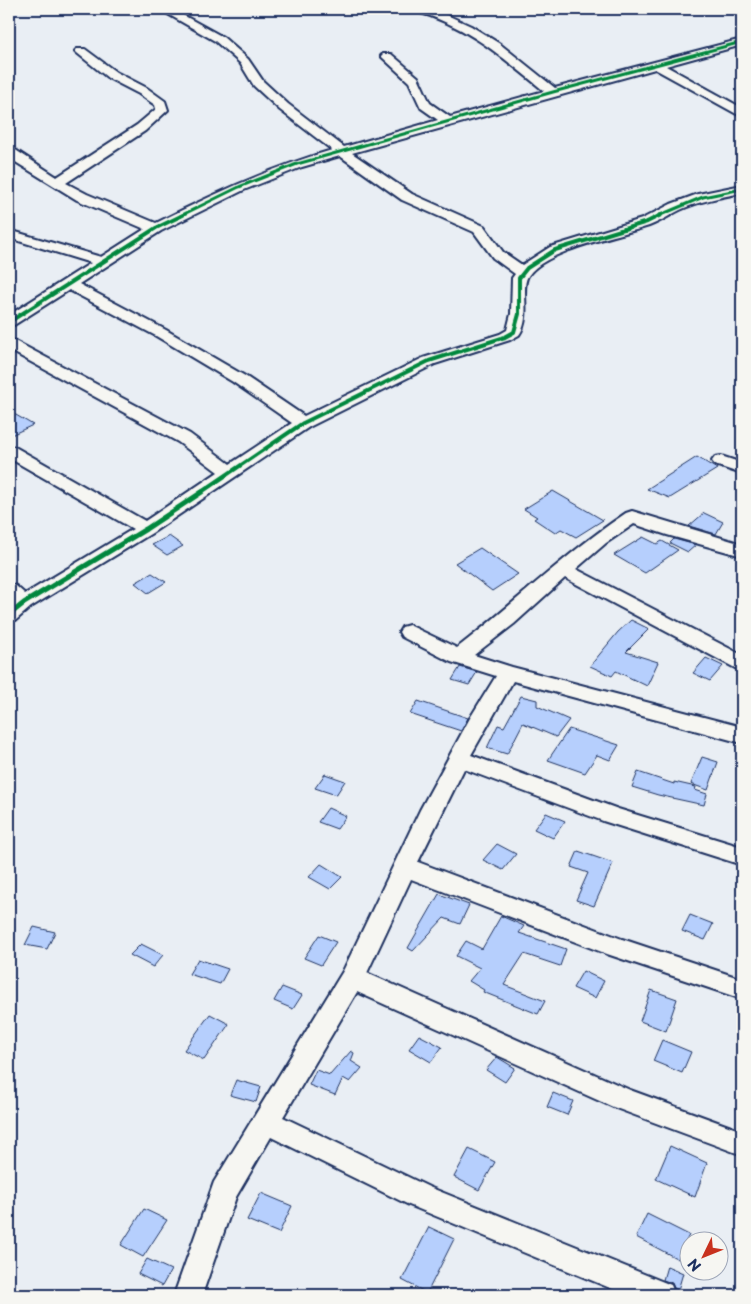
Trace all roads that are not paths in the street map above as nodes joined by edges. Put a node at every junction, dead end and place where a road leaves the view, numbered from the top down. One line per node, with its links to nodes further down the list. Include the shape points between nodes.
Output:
1 (164, 9): 11 (street, via 219,39 244,61 258,83 284,108)
2 (418, 9): 8 (street, via 467,28 496,46)
3 (736, 44): 5 (street); 7 (street)
4 (81, 51): 13 (street, via 112,75 161,104 162,110 141,128)
5 (742, 51)
6 (387, 56): 10 (street, via 414,80 425,106)
7 (658, 65): 8 (street); 9 (street)
8 (553, 92): 10 (street)
9 (742, 113)
10 (447, 122): 11 (street)
11 (341, 151): 15 (street, via 239,187); 18 (street, via 407,197 479,229 498,255)
12 (9, 152): 13 (street)
13 (57, 183): 15 (street)
14 (742, 188): 18 (street, via 702,197 647,222 555,250)
15 (156, 228): 17 (street)
16 (9, 234): 17 (street)
17 (104, 262): 19 (street)
18 (523, 273): 22 (street, via 519,278 520,314 514,332 429,361)
19 (68, 284): 20 (street); 22 (street, via 239,379)
20 (10, 320)
21 (9, 344): 26 (street, via 184,438)
22 (303, 423): 26 (street)
23 (9, 451): 27 (street)
24 (721, 461): 25 (street)
25 (742, 469)
26 (230, 472): 27 (street)
27 (146, 529): 31 (street)
28 (742, 550): 29 (street, via 632,516 599,539)
29 (564, 570): 34 (street); 35 (street)
30 (9, 590): 31 (street)
31 (24, 603): 32 (street)
32 (9, 614)
33 (409, 632): 34 (street)
34 (458, 657): 36 (street)
35 (742, 663)
36 (508, 673): 37 (street); 38 (street)
37 (742, 735)
38 (460, 758): 39 (street, via 611,815); 40 (street)
39 (742, 856)
40 (404, 866): 41 (street); 42 (street, via 616,947)
41 (352, 978): 43 (street); 44 (street, via 622,1099)
42 (742, 989)
43 (265, 1121): 45 (street, via 224,1191); 46 (street, via 419,1196)
44 (742, 1143)
45 (188, 1295)
46 (661, 1295)

